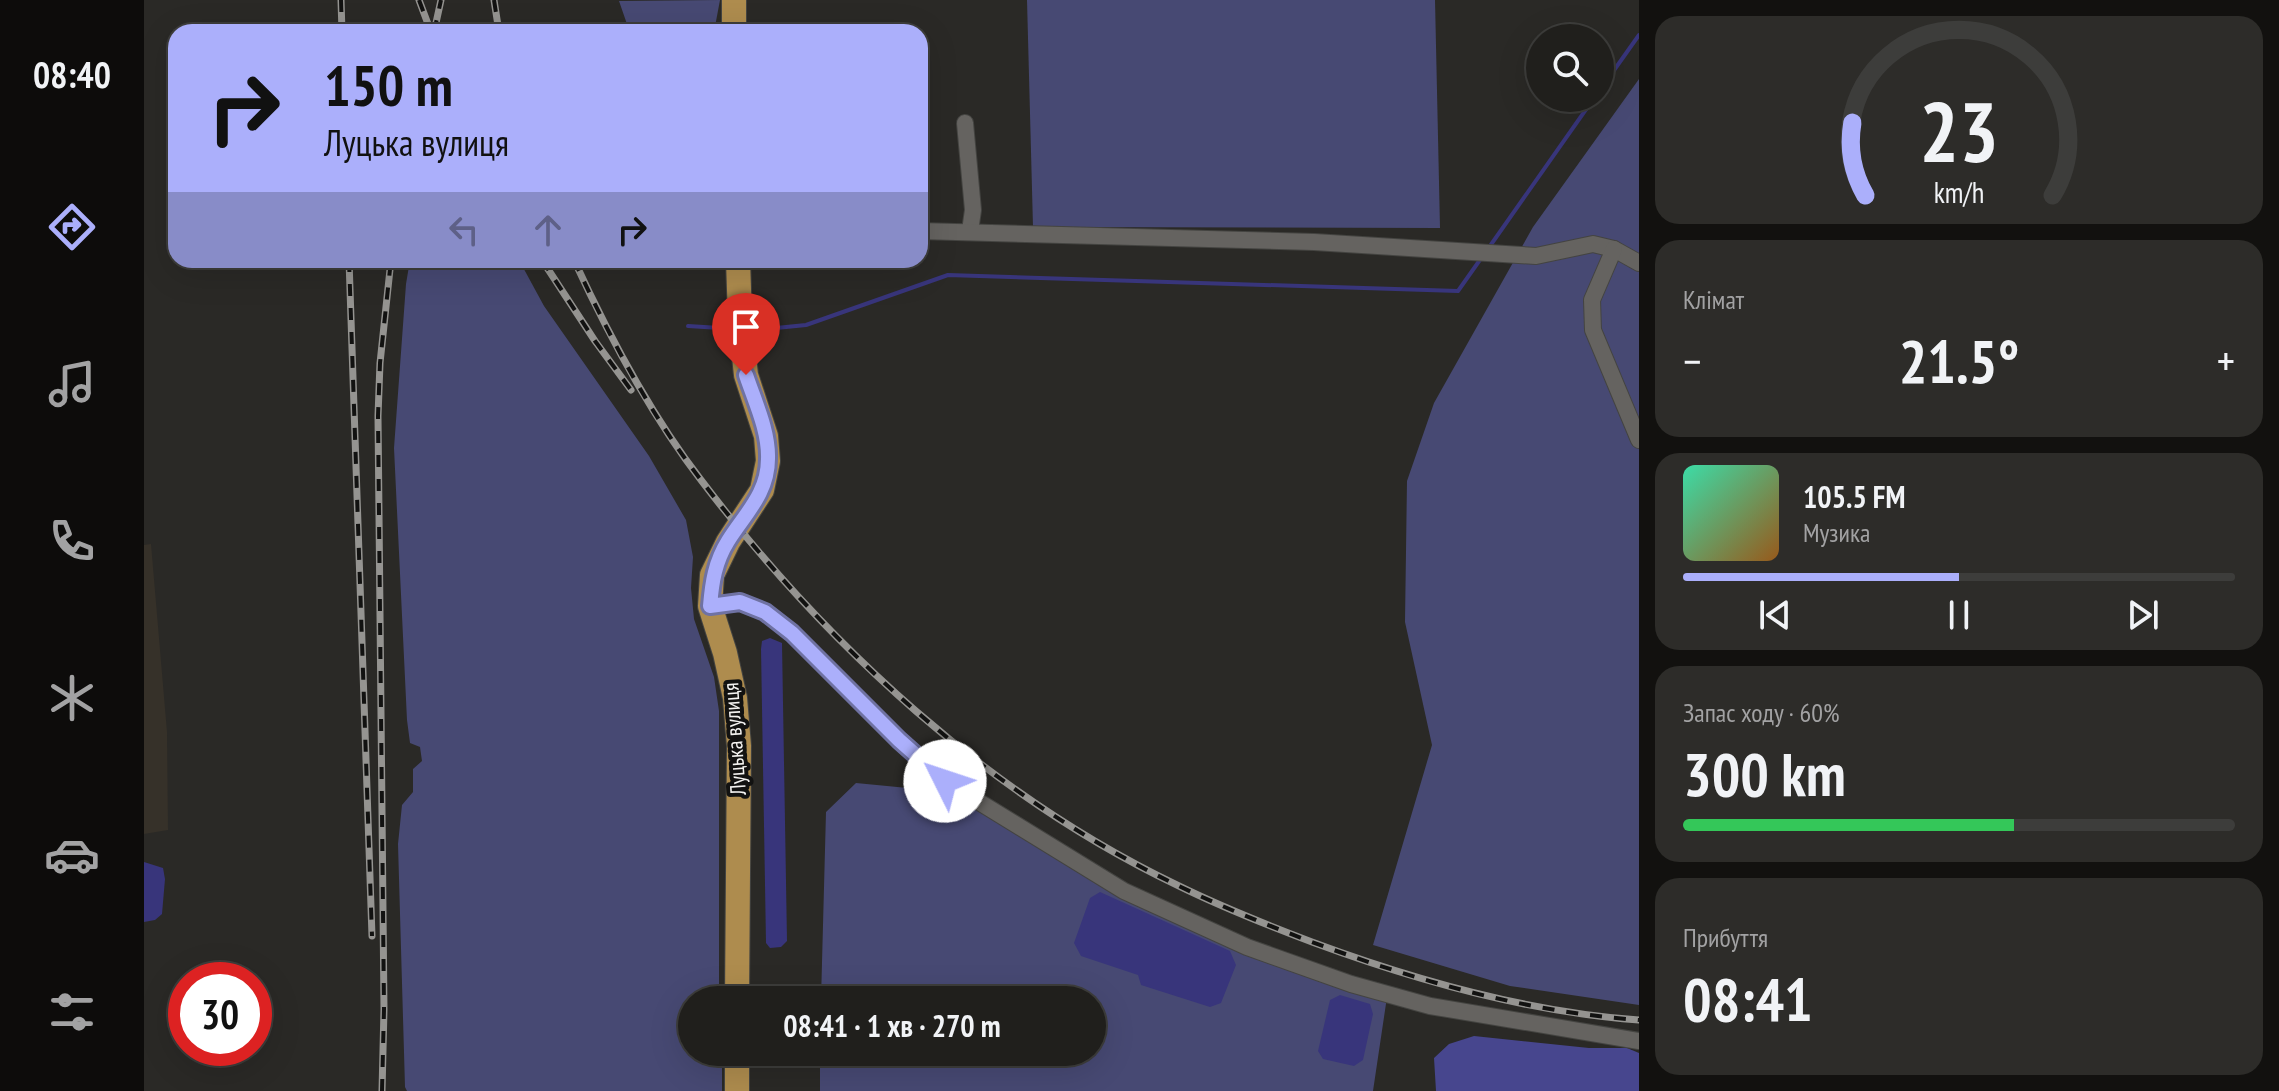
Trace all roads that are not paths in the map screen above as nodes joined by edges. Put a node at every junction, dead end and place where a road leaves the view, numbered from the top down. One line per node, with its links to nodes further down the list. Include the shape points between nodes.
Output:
1 (734, 0): 2 (highway)
2 (734, 24)
3 (965, 123): 5 (street)
4 (928, 231): 5 (street)
5 (970, 231): 6 (street, via 1314,242 1536,256 1593,244)
6 (1614, 249): 7 (street); 9 (street, via 1592,300 1593,330)
7 (1639, 263)
8 (738, 268): 10 (highway, Луцька вулиця, via 746,375 766,436 768,461 762,490 712,575)
9 (1639, 440)
10 (710, 606): 11 (highway, Луцька вулиця, via 735,698 738,734); 12 (street, via 740,602 765,612 945,781 1124,891 1247,947 1351,984 1430,1006)
11 (737, 986)
12 (1639, 1041)
13 (737, 1066): 14 (highway)
14 (737, 1091)

